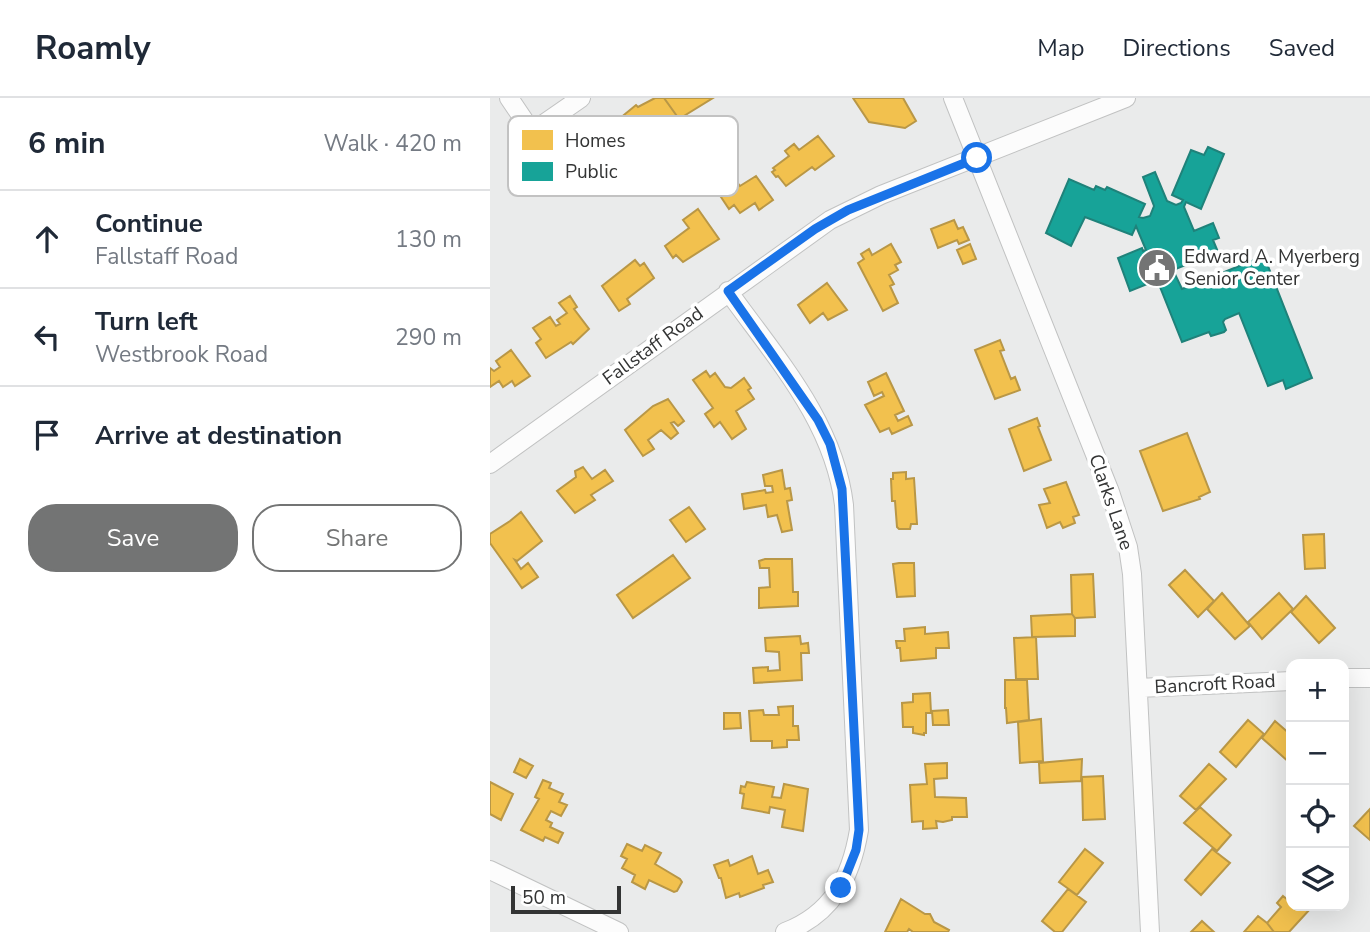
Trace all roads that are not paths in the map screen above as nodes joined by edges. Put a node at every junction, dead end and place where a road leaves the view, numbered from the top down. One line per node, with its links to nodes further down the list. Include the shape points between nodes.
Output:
1 (509, 98): 5 (street)
2 (581, 98): 6 (street)
3 (953, 98): 7 (street, Clarks Lane)
4 (1126, 98): 7 (street, Fallstaff Road)
5 (521, 116)
6 (555, 116)
7 (977, 158): 8 (street, Fallstaff Road, via 848,210); 13 (street, Clarks Lane, via 1121,522 1132,575)
8 (728, 291): 9 (street, Fallstaff Road); 16 (street, via 818,420 834,458 844,505 859,830 841,888 815,917)
9 (490, 464)
10 (1349, 678): 11 (street)
11 (1370, 678)
12 (1286, 681): 13 (street, Bancroft Road)
13 (1138, 688): 17 (street, Clarks Lane)
14 (490, 870): 15 (street)
15 (619, 932)
16 (785, 932)
17 (1150, 932)

